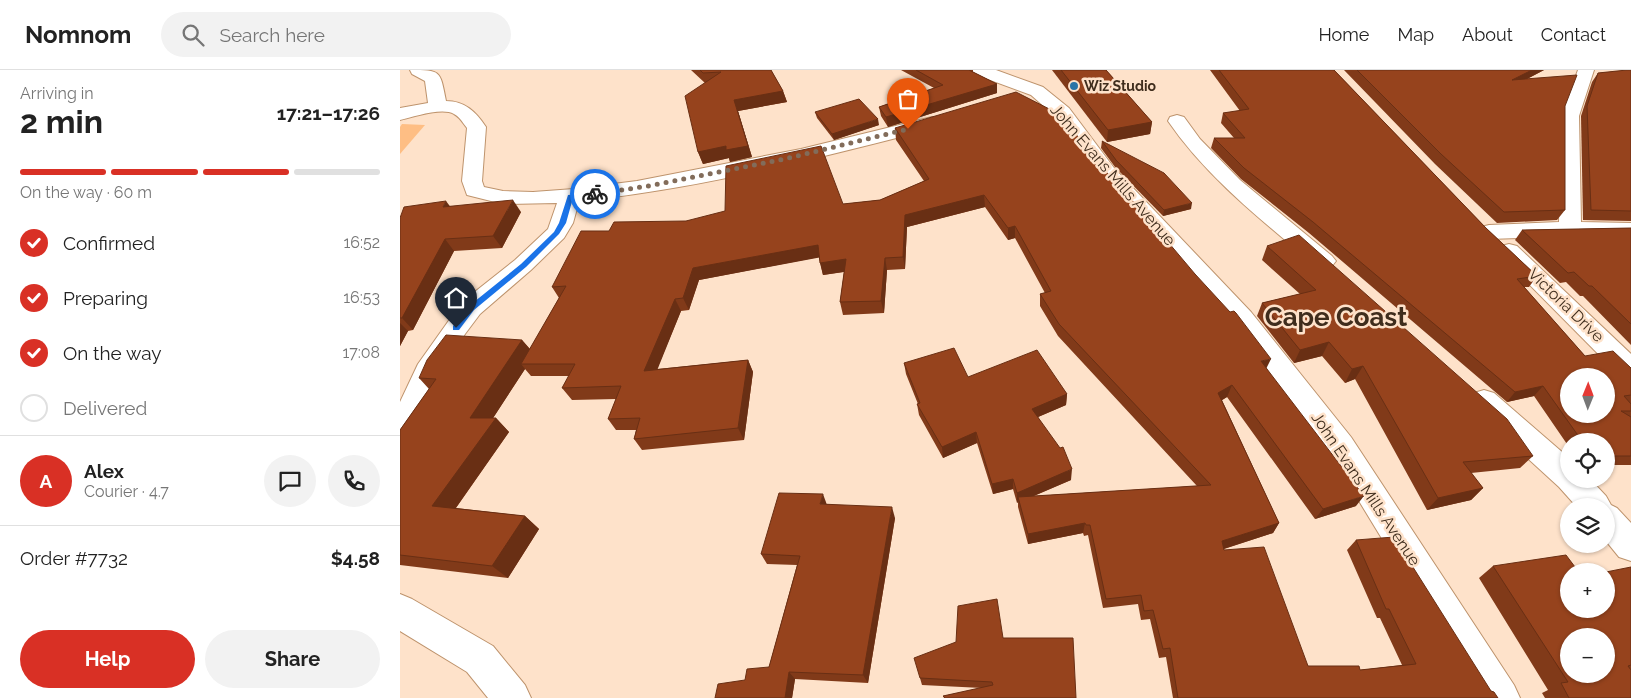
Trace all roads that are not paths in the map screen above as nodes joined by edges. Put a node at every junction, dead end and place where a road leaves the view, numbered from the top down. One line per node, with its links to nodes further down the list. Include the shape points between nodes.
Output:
1 (418, 70): 6 (street, via 434,78)
2 (1586, 70): 11 (street, via 1570,116)
3 (985, 71): 4 (street, John Evans Mills Avenue)
4 (1034, 83): 5 (street); 24 (street, John Evans Mills Avenue, via 1062,112 1107,172 1242,318 1342,446)
5 (1008, 99)
6 (438, 107): 7 (street); 10 (street, via 463,110 477,127 474,191 513,198)
7 (400, 114)
8 (955, 117): 10 (street, via 785,159 648,186)
9 (1177, 121): 13 (street, via 1193,143 1233,184)
10 (570, 196): 16 (street, via 556,233 524,265 471,308 456,328 428,371)
11 (1570, 229): 12 (street); 14 (street, Victoria Drive, via 1482,225)
12 (1631, 230)
13 (1341, 277)
14 (1631, 370)
15 (1465, 384): 17 (street)
16 (400, 434)
17 (1560, 469)
18 (1579, 488): 19 (street)
19 (1589, 498)
20 (1615, 528): 21 (street)
21 (1631, 546)
22 (400, 611): 23 (street, via 480,659)
23 (512, 698)
24 (1501, 698)

